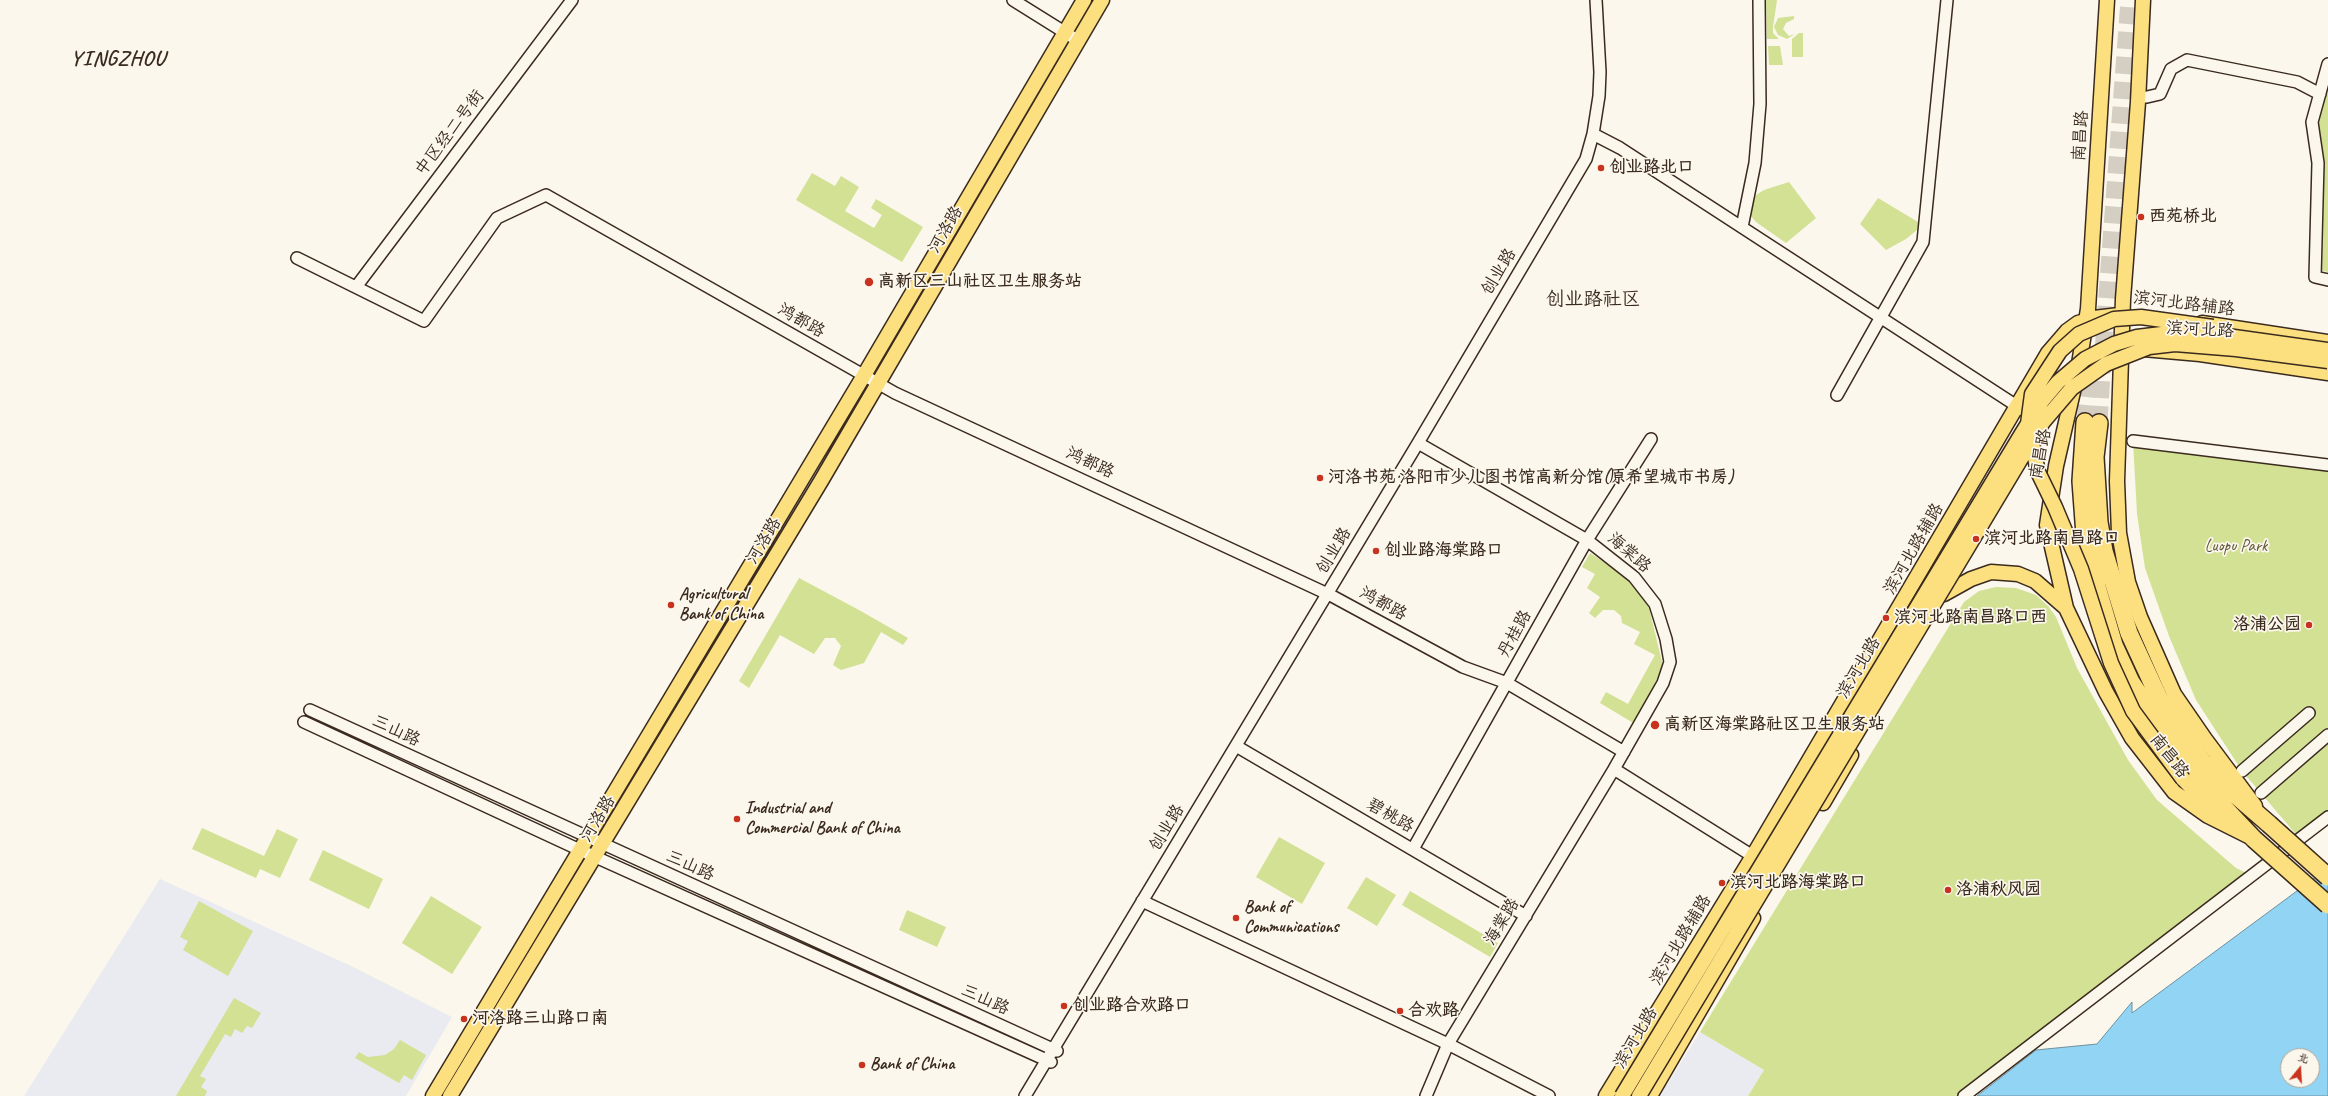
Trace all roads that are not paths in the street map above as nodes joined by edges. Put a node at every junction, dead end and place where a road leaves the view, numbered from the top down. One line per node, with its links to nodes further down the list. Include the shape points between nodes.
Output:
1 (572, 0): 20 (street, 中区经二号街)
2 (1014, 0): 11 (street)
3 (1084, 0): 11 (main road, 河洛路)
4 (1102, 0): 12 (main road, 河洛路)
5 (1596, 0): 16 (street, 创业路, via 1600,72)
6 (1602, 0): 16 (street, 创业路, via 1606,72)
7 (1759, 0): 17 (street, via 1759,112 1755,163)
8 (1947, 0): 22 (street, via 1923,242)
9 (2107, 0): 23 (main road, 南昌路)
10 (2143, 0): 21 (main road)
11 (1065, 32): 12 (street); 30 (main road, 河洛路)
12 (1077, 40): 31 (main road, 河洛路)
13 (2328, 64): 14 (street)
14 (2320, 94): 15 (street, via 2297,82 2187,60 2171,69 2160,94); 19 (street, via 2312,122 2318,164 2315,277)
15 (2147, 97)
16 (1596, 135): 17 (street); 37 (street, 创业路, via 1591,162)
17 (1742, 227): 22 (street)
18 (297, 258): 20 (street)
19 (2328, 280)
20 (356, 287): 30 (street, 鸿都路, via 424,321 497,218 546,195)
21 (2124, 315): 23 (main road, 滨河北路辅路); 24 (main road, 滨河北路辅路, via 2188,321); 25 (main road)
22 (1881, 317): 32 (street); 33 (street)
23 (2086, 320): 28 (main road, 南昌路); 33 (main road, 滨河北路辅路, via 2067,331 2048,353)
24 (2328, 343): 55 (main road, bridge, via 2141,317 2114,319 2079,334 2060,351 2032,394 2028,424 2038,472 2056,507 2081,569 2111,663 2133,711 2183,779 2206,803)
25 (2122, 349): 28 (main road); 29 (main road, via 2156,349 2200,354); 54 (main road, via 2117,481 2119,533 2128,582 2140,617 2174,694)
26 (2328, 350): 75 (main road, 滨河北路, bridge, via 2227,336 2170,333 2137,337 2114,344 2085,359 2058,382 2042,401 2021,435)
27 (2328, 362): 76 (main road, 滨河北路, bridge, via 2236,349 2175,344 2150,347 2120,358 2106,364 2072,388 2043,422)
28 (2078, 370): 34 (main road, via 2055,392); 42 (main road, 南昌路, via 2056,466 2047,525)
29 (2328, 373)
30 (863, 377): 31 (street, 鸿都路); 56 (main road, 河洛路)
31 (877, 384): 41 (street, 鸿都路); 58 (main road, 河洛路)
32 (1837, 395)
33 (2018, 407): 34 (street); 59 (main road, 滨河北路辅路)
34 (2036, 418): 40 (main road)
35 (1651, 438): 39 (street, 丹桂路)
36 (2133, 440): 38 (street)
37 (1420, 445): 39 (street, 海棠路); 41 (street, 创业路)
38 (2328, 465)
39 (1587, 540): 43 (street, 丹桂路); 49 (street, 海棠路, via 1634,577 1655,604 1666,639 1670,662 1663,684)
40 (1944, 594): 42 (main road, via 1990,572 2018,574 2035,581); 60 (main road, via 1838,778)
41 (1330, 595): 43 (street, 鸿都路, via 1463,667); 48 (street, 创业路)
42 (2066, 608): 55 (main road, 南昌路, via 2106,692 2132,738 2174,792 2208,816)
43 (1507, 683): 49 (street, 鸿都路); 57 (street, 丹桂路)
44 (310, 710): 56 (street, 三山路)
45 (2309, 713): 51 (street)
46 (304, 722): 56 (street, 三山路)
47 (2328, 736): 52 (street)
48 (1238, 747): 57 (street, 碧桃路); 62 (street, 创业路)
49 (1624, 752): 50 (street, 海棠路)
50 (1614, 769): 59 (street); 64 (street, 海棠路)
51 (2242, 771)
52 (2261, 794)
53 (2328, 817): 78 (street)
54 (2268, 824): 55 (highway, via 2203,762 2159,698 2132,639 2112,578 2099,522 2092,422 2081,481 2085,535 2114,645 2131,682 2201,783); 61 (highway, bridge)
55 (2254, 839): 63 (highway, bridge)
56 (584, 844): 58 (street, 三山路); 68 (main road, 河洛路)
57 (1413, 849): 64 (street, 碧桃路)
58 (599, 851): 66 (street, 三山路); 67 (street, 三山路); 69 (main road, 河洛路)
59 (1753, 856): 60 (street); 74 (main road, 滨河北路辅路)
60 (1779, 873): 77 (main road)
61 (2328, 877)
62 (1144, 902): 65 (street); 66 (street, 创业路)
63 (2328, 905)
64 (1526, 916): 65 (street, 海棠路)
65 (1448, 1044): 72 (street, 海棠路); 73 (street)
66 (1055, 1050): 67 (street, 创业路)
67 (1049, 1061): 70 (street, 创业路); 71 (street, 创业路)
68 (433, 1096)
69 (450, 1096)
70 (1025, 1096)
71 (1031, 1096)
72 (1426, 1096)
73 (1549, 1096)
74 (1606, 1096)
75 (1622, 1096)
76 (1639, 1096)
77 (1650, 1096)
78 (1964, 1096)

